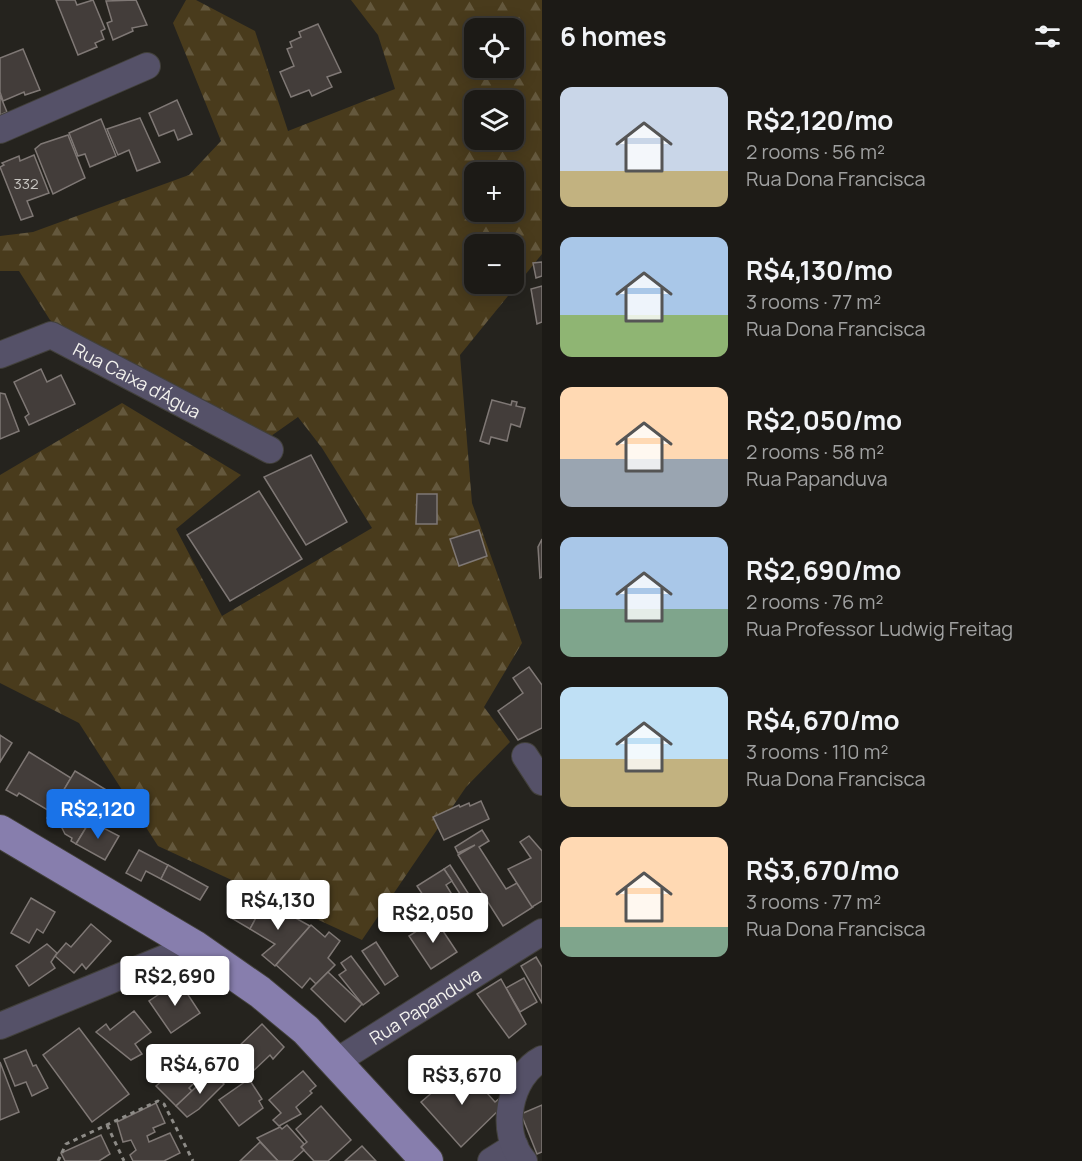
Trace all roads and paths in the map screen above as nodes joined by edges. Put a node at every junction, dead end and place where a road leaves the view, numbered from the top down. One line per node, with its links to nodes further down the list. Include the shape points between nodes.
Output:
1 (147, 66): 2 (street)
2 (0, 130)
3 (0, 355): 4 (street, Rua Caixa d'Água, via 51,335)
4 (270, 450)
5 (525, 756): 6 (street)
6 (542, 782)
7 (2, 834): 9 (main road)
8 (542, 932): 12 (street, Rua Papanduva)
9 (194, 946): 10 (street); 12 (main road, via 284,1011)
10 (0, 1026)
11 (542, 1059): 14 (street, via 532,1064 519,1080 509,1119 510,1133)
12 (337, 1061): 19 (main road)
13 (107, 1125): 16 (path, via 66,1144); 17 (path); 18 (path, via 158,1101 164,1104)
14 (524, 1156): 15 (street); 20 (street)
15 (542, 1159)
16 (58, 1161)
17 (124, 1161)
18 (193, 1161)
19 (426, 1161)
20 (491, 1161)

